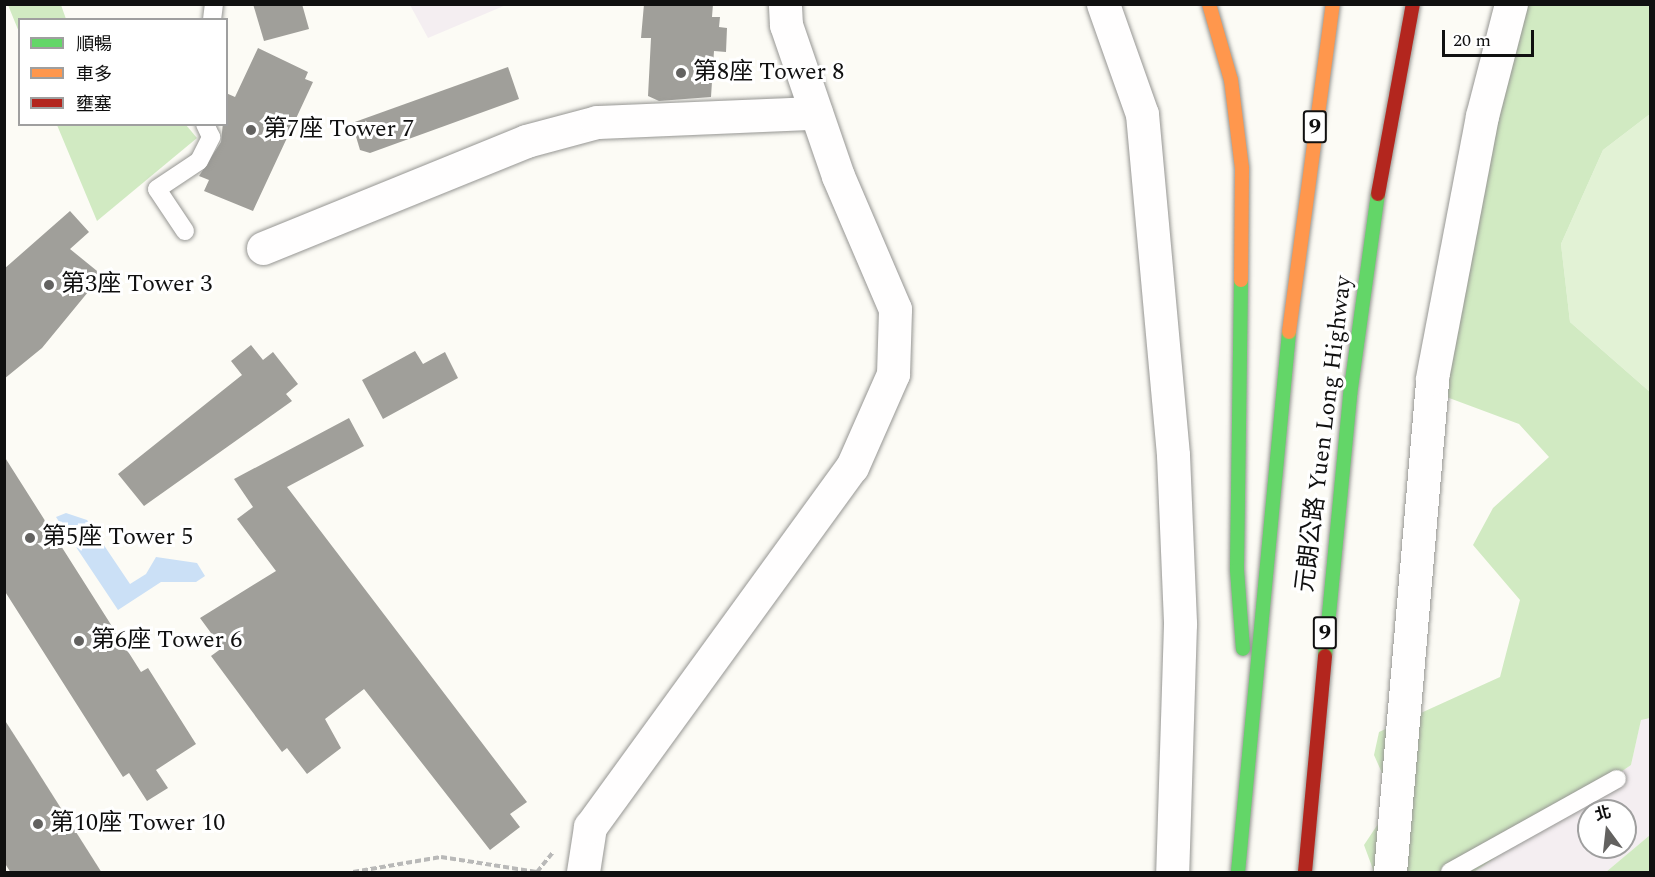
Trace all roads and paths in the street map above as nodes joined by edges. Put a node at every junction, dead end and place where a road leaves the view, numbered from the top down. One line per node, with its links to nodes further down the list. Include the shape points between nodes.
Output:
1 (785, 4): 7 (street, via 786,25)
2 (1103, 4): 16 (street, via 1142,114 1173,455 1180,624)
3 (1209, 4): 11 (highway, via 1231,80 1242,168 1238,570)
4 (1413, 4): 18 (highway, 元朗公路 Yuen Long Highway / 9, via 1378,193 1350,395)
5 (1511, 4): 19 (street, via 1482,116 1431,378)
6 (1333, 6): 11 (highway, 元朗公路 Yuen Long Highway / 9, via 1297,258)
7 (816, 113): 10 (street, via 597,122 526,141); 15 (street, via 895,309 893,374 852,467 590,827)
8 (206, 126): 9 (lane, via 211,137 199,162 157,189)
9 (185, 231)
10 (263, 248)
11 (1248, 728): 17 (highway, 元朗公路 Yuen Long Highway / 9)
12 (1617, 779): 20 (lane)
13 (352, 873): 14 (path, via 441,857)
14 (538, 873)
15 (583, 873)
16 (1172, 873)
17 (1238, 873)
18 (1305, 873)
19 (1390, 873)
20 (1450, 873)

